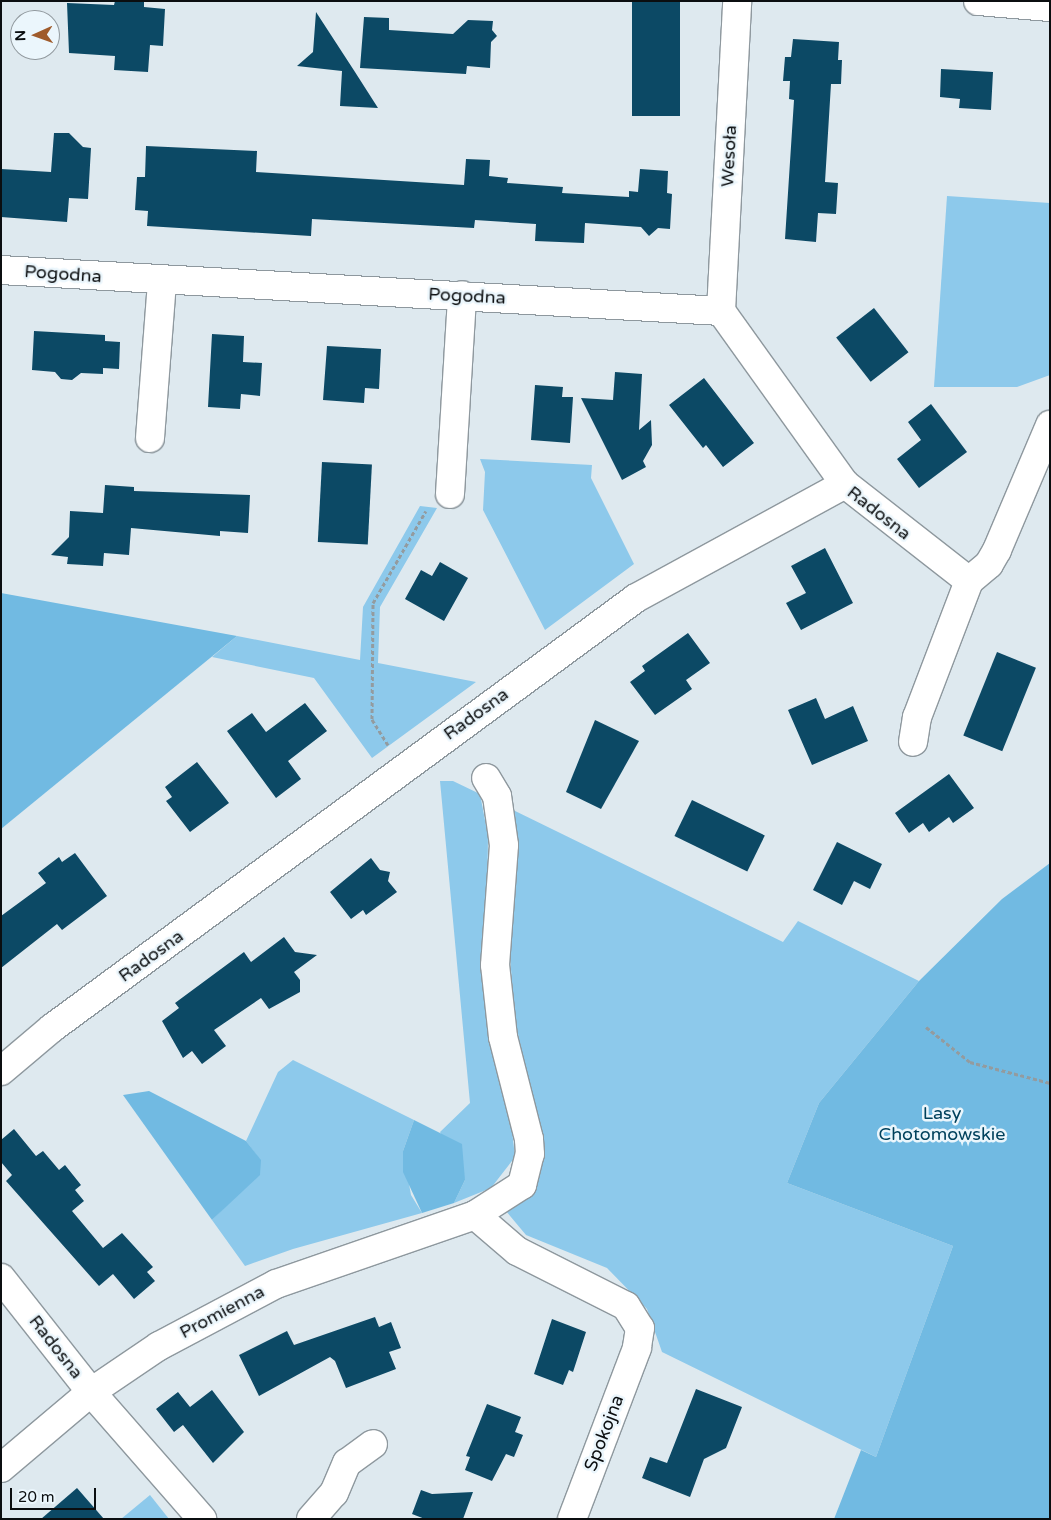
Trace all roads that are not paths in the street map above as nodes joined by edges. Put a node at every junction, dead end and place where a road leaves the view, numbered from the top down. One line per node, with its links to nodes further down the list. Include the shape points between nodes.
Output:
1 (737, 1): 7 (street, Wesoła)
2 (978, 1): 3 (street)
3 (1050, 7)
4 (1, 270): 5 (street, Pogodna)
5 (162, 281): 6 (street, Pogodna); 9 (street)
6 (462, 295): 7 (street, Pogodna); 11 (street)
7 (720, 311): 10 (street)
8 (1050, 425): 12 (street, via 997,550 989,564)
9 (150, 438)
10 (845, 484): 12 (street, Radosna); 15 (street, Radosna, via 636,598 52,1028)
11 (450, 494)
12 (969, 582): 13 (street, via 917,717)
13 (913, 742)
14 (486, 778): 16 (street, Promienna, via 496,796 504,845 495,965 503,1037 530,1154 522,1185)
15 (1, 1071)
16 (475, 1216): 18 (street, Promienna, via 276,1284 159,1346); 23 (street, Spokojna, via 517,1252 626,1306 640,1328 637,1348)
17 (1, 1278): 18 (street, Radosna)
18 (91, 1392): 20 (street, Promienna); 21 (street, Radosna)
19 (373, 1444): 22 (street, via 347,1463 334,1493)
20 (1, 1468)
21 (202, 1519)
22 (311, 1519)
23 (572, 1519)

